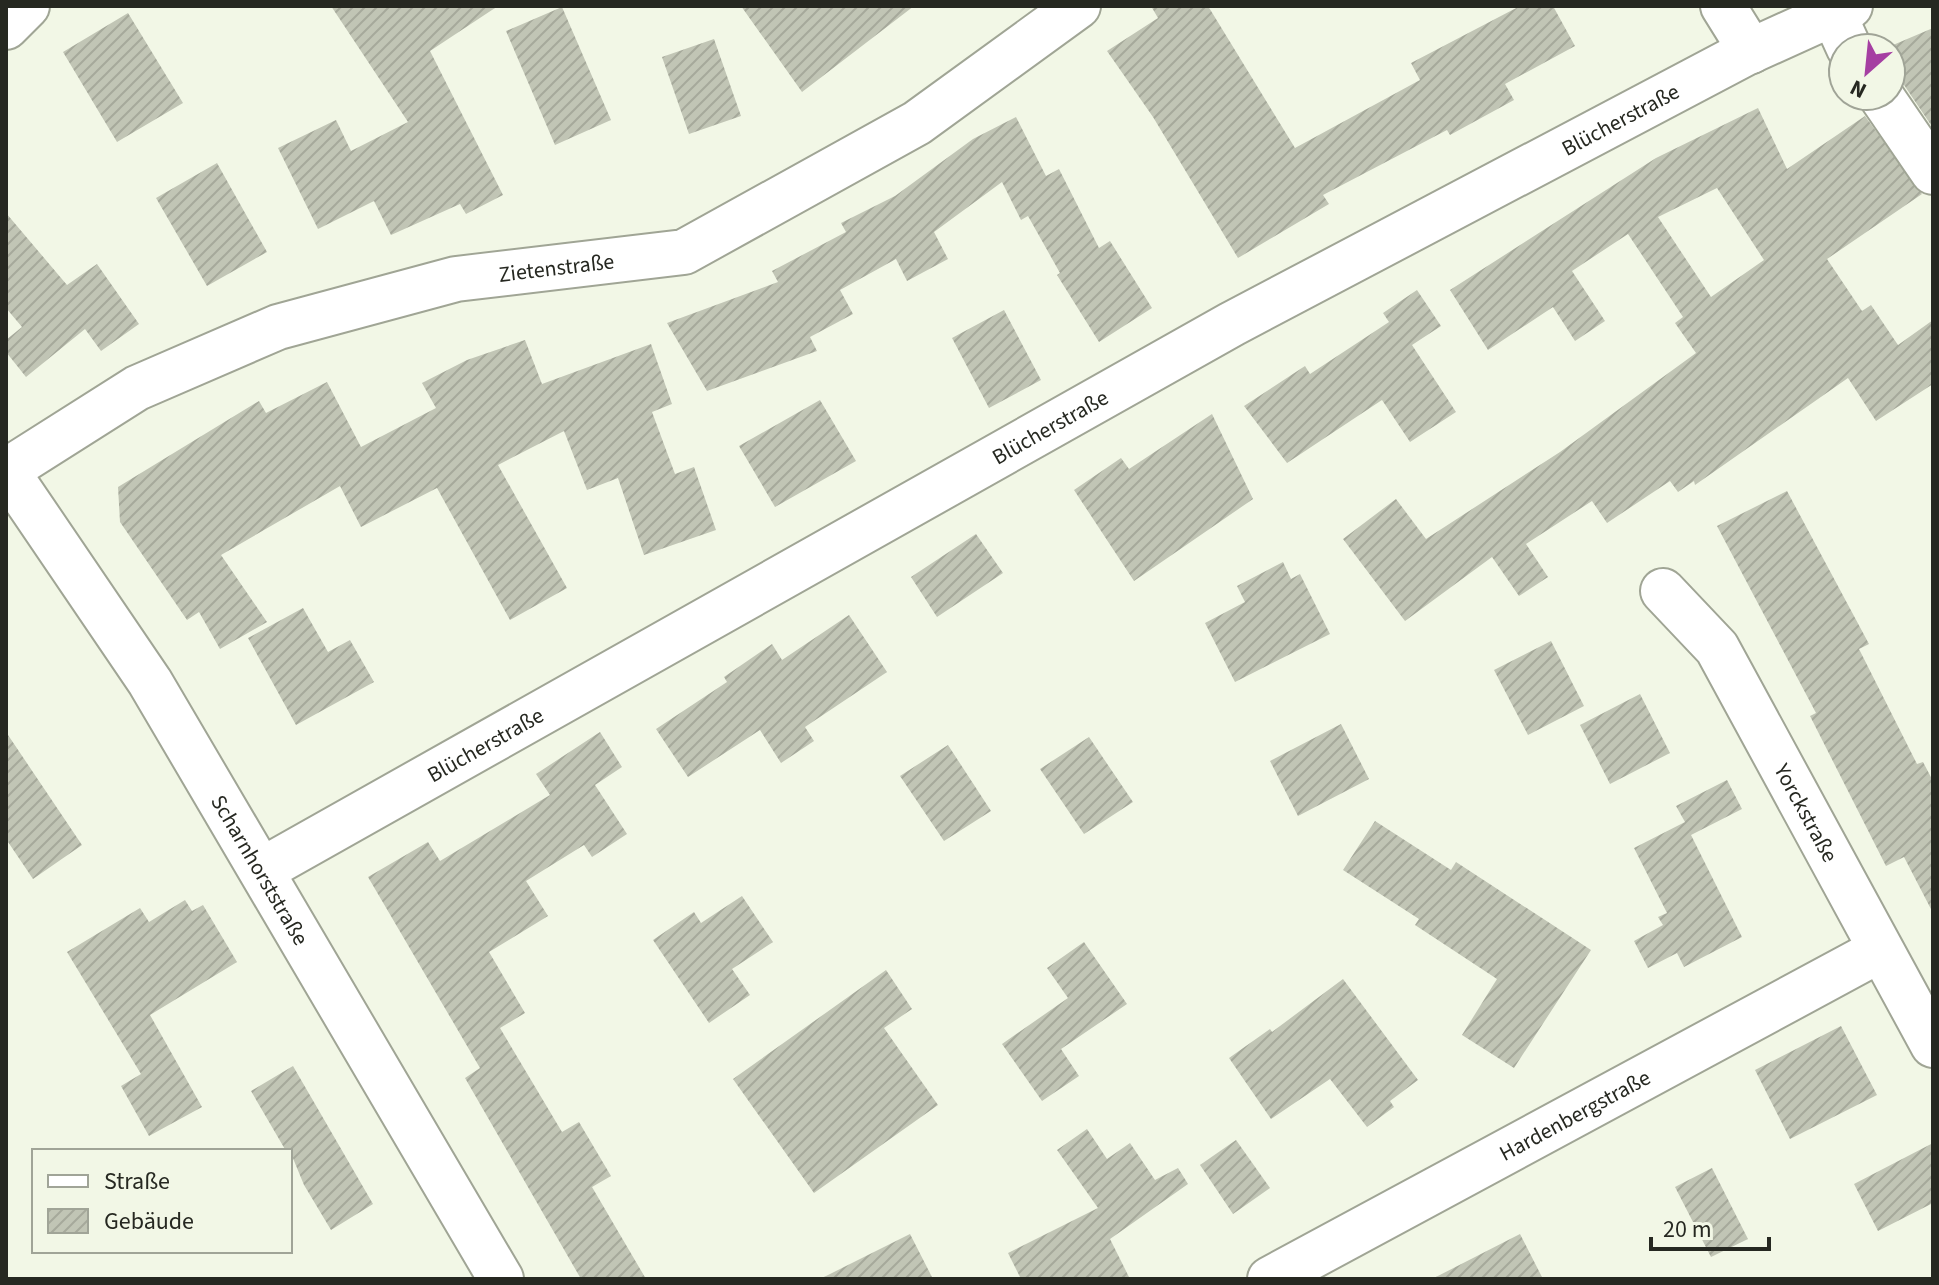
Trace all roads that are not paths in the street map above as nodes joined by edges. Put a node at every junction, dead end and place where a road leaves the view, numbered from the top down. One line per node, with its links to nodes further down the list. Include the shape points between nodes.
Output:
1 (27, 6): 5 (street)
2 (1078, 6): 9 (street, Zietenstraße, via 917,123 684,252 456,279 278,327 137,388)
3 (1723, 6): 6 (street)
4 (1844, 22): 6 (street, Blücherstraße)
5 (6, 27)
6 (1751, 51): 11 (street, Blücherstraße, via 1232,324)
7 (1892, 112): 8 (street)
8 (1933, 172)
9 (6, 471): 11 (street, Scharnhorststraße, via 150,682)
10 (1663, 591): 12 (street, Yorckstraße, via 1717,648)
11 (262, 870): 14 (street, Scharnhorststraße)
12 (1880, 950): 13 (street, Yorckstraße); 15 (street, Hardenbergstraße)
13 (1933, 1045)
14 (501, 1279)
15 (1270, 1279)

